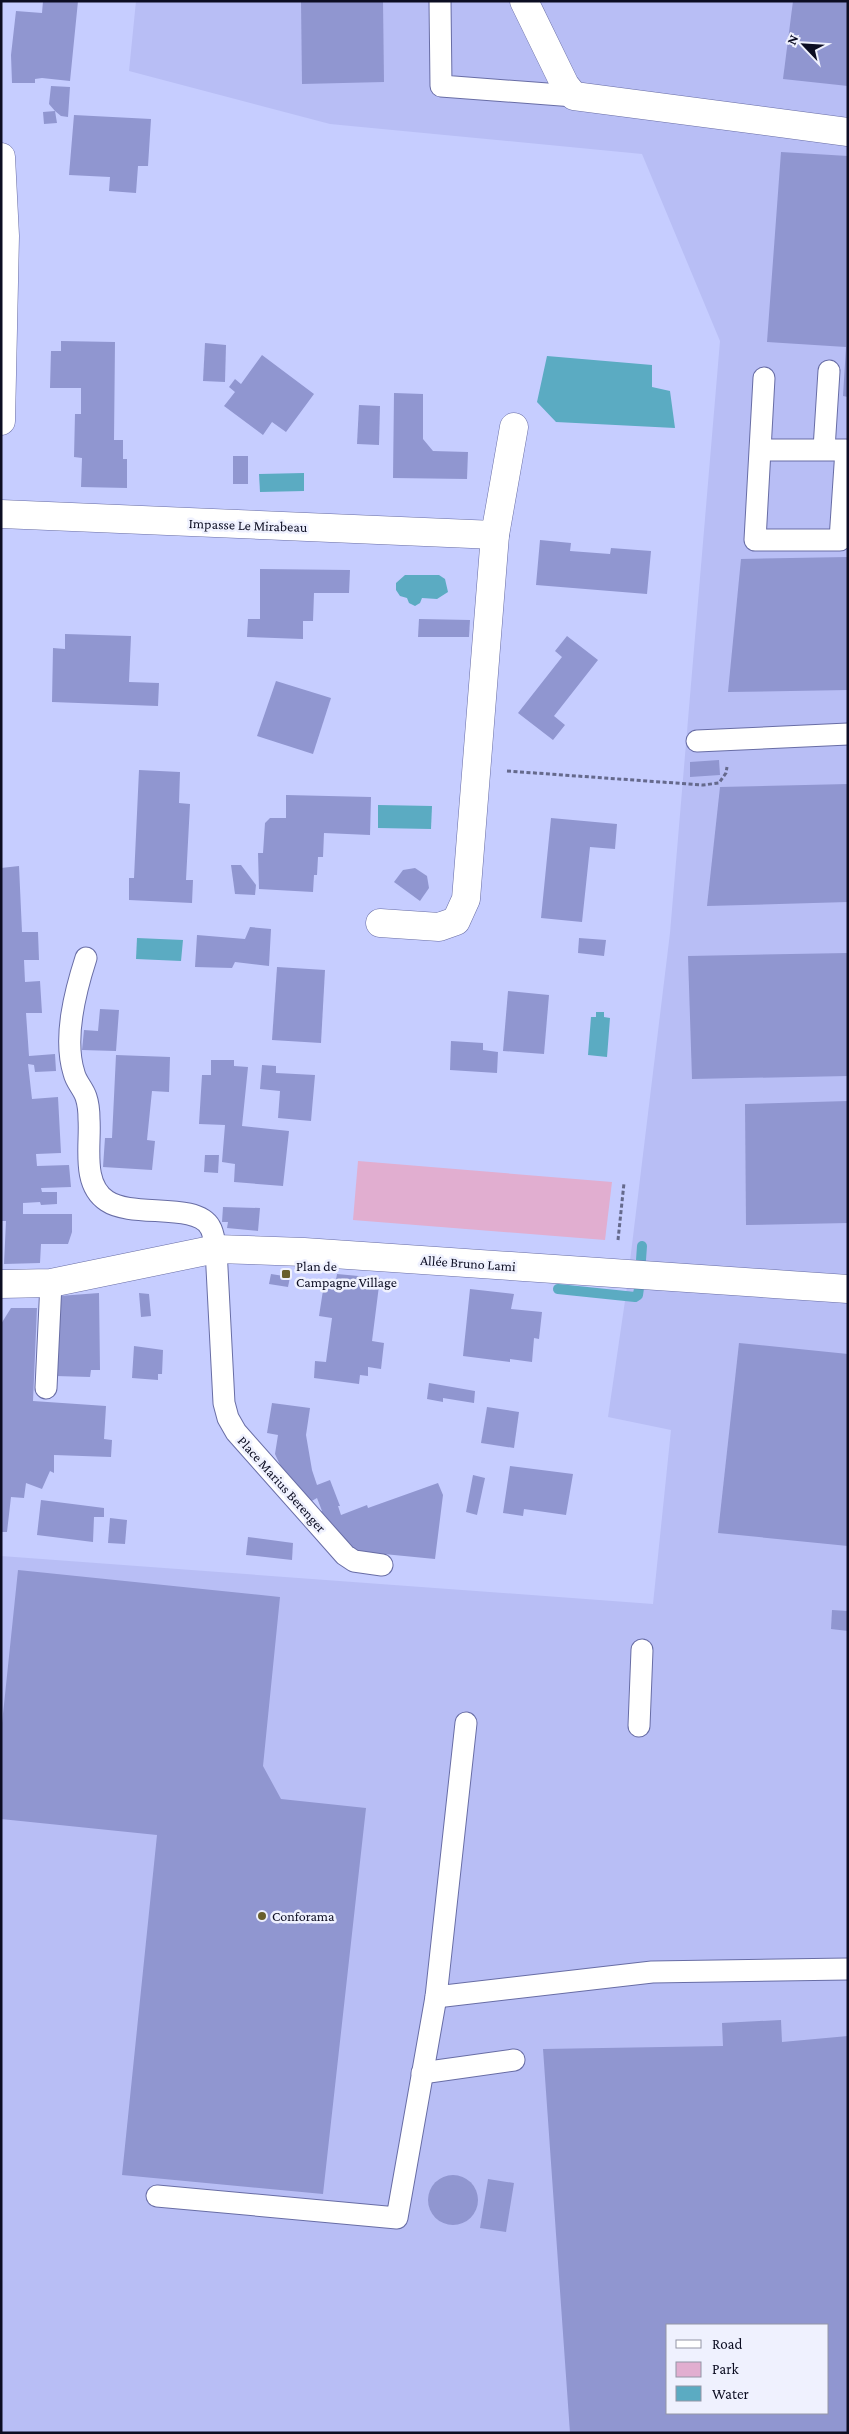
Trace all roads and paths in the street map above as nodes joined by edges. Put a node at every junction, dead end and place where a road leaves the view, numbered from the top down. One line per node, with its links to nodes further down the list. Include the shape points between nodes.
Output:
1 (440, 1): 3 (lane, via 441,86)
2 (524, 1): 3 (street, via 565,85)
3 (574, 96): 4 (street)
4 (848, 132)
5 (1, 157): 8 (street, via 6,236)
6 (829, 371): 10 (lane)
7 (764, 378): 11 (lane)
8 (1, 421)
9 (514, 427): 13 (street)
10 (824, 449): 11 (lane); 11 (lane, via 846,450 840,540 755,540)
11 (760, 450)
12 (1, 514): 13 (street, Impasse Le Mirabeau)
13 (496, 535): 17 (street)
14 (848, 734): 15 (lane)
15 (728, 740): 16 (lane); 17 (path, via 726,773 719,783 703,785)
16 (697, 741)
17 (476, 768): 18 (street, via 466,899 456,922 439,927)
18 (380, 923)
19 (86, 958): 21 (lane, Place Marius Berenger, via 73,997 70,1052 74,1074 86,1097 88,1164 93,1183 105,1200 124,1209 198,1216 210,1227)
20 (624, 1183): 22 (path)
21 (216, 1249): 22 (street, Allée Bruno Lami); 23 (street, Allée Bruno Lami); 27 (lane, Place Marius Berenger, via 224,1403 228,1418 236,1432 345,1555 354,1561)
22 (614, 1273): 25 (street, Allée Bruno Lami)
23 (51, 1283): 24 (street, Allée Bruno Lami); 26 (lane)
24 (1, 1284)
25 (848, 1289)
26 (46, 1388)
27 (382, 1566)
28 (642, 1650): 30 (lane)
29 (466, 1723): 32 (lane)
30 (639, 1726)
31 (848, 1969): 32 (lane, via 652,1972)
32 (436, 1997): 34 (lane)
33 (514, 2060): 34 (lane)
34 (422, 2073): 35 (lane, via 397,2218)
35 (157, 2196)

